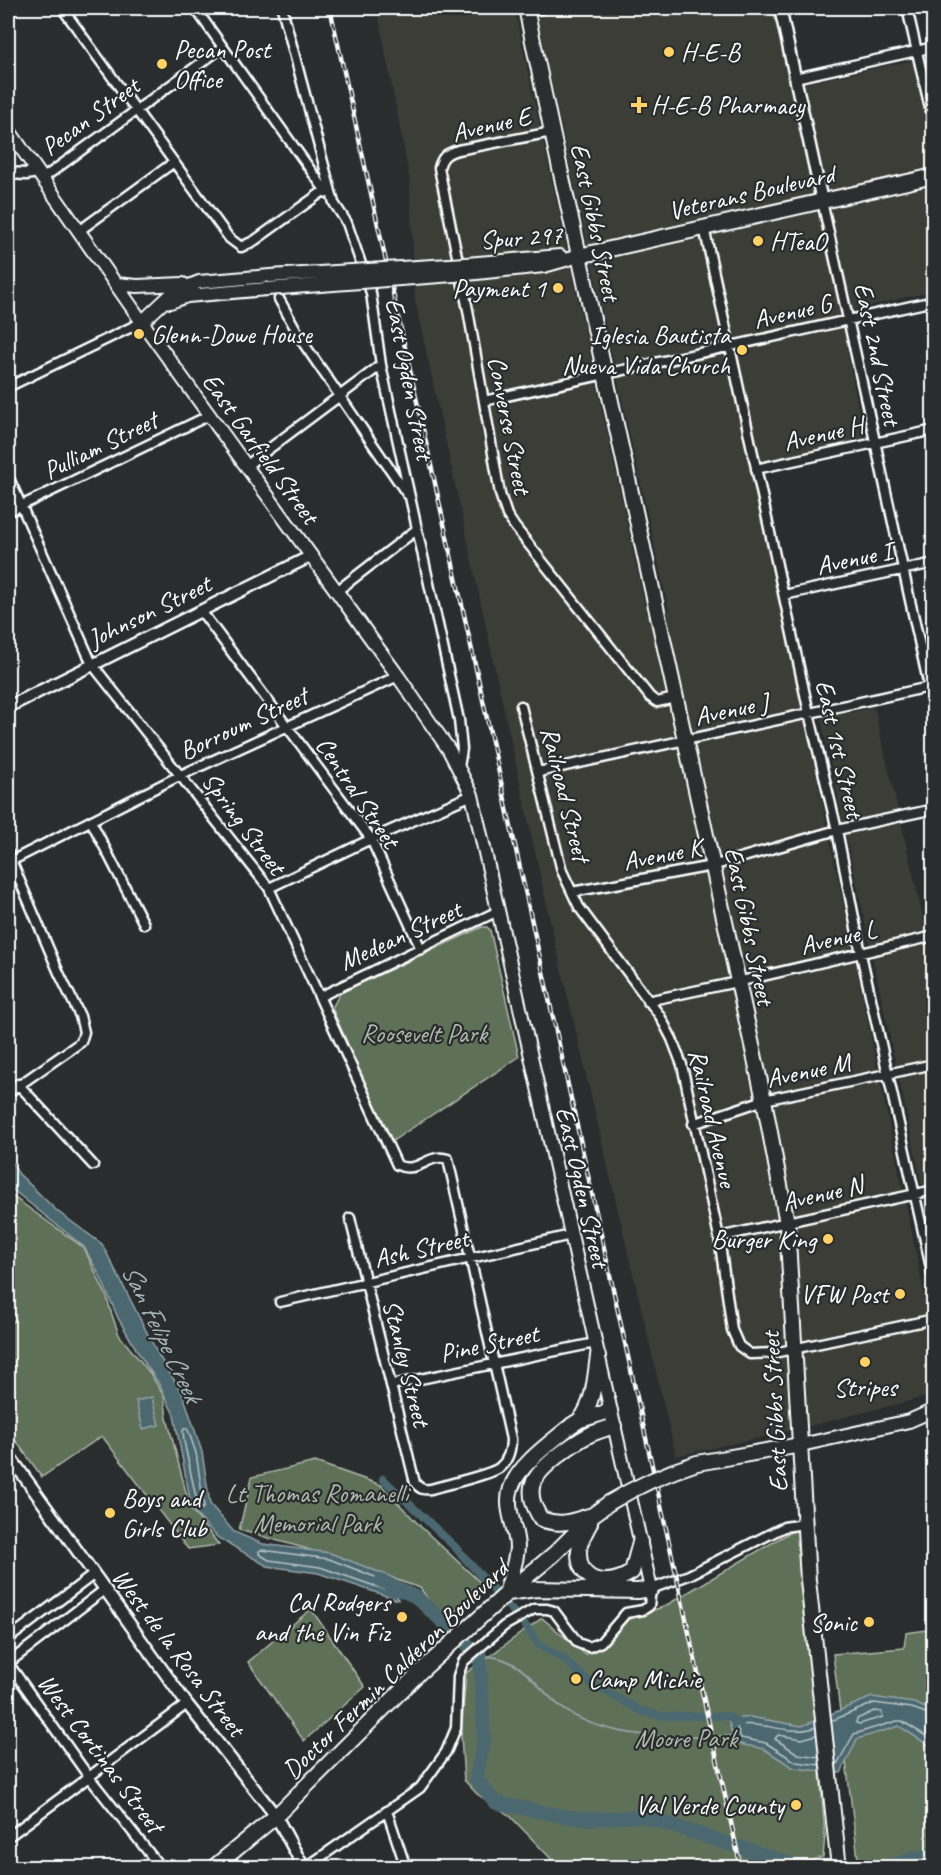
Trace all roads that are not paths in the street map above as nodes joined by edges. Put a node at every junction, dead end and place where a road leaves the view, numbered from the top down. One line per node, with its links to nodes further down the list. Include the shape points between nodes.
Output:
1 (62, 8): 14 (street)
2 (195, 8): 10 (street)
3 (276, 8): 9 (street)
4 (282, 8): 9 (street, East Ogden Street)
5 (543, 8): 8 (street)
6 (780, 8): 13 (street, East 2nd Street)
7 (907, 8): 12 (street)
8 (526, 9): 17 (main road, East Gibbs Street)
9 (284, 19): 25 (street, East Ogden Street)
10 (223, 47): 14 (street, Pecan Street); 23 (street)
11 (933, 47): 12 (street)
12 (917, 51): 13 (street); 15 (street)
13 (795, 78): 24 (street, East 2nd Street)
14 (136, 111): 19 (street); 21 (street, Pecan Street)
15 (933, 126)
16 (8, 129): 21 (main road, East Garfield Street)
17 (552, 132): 18 (street, Avenue E, via 458,150); 28 (main road, East Gibbs Street)
18 (441, 159): 41 (street, Converse Street, via 440,178)
19 (174, 162): 23 (street, via 229,238 241,247 254,242); 27 (street)
20 (8, 173): 21 (street, Pecan Street)
21 (39, 175): 27 (main road, East Garfield Street)
22 (933, 176): 24 (main road, Veterans Boulevard)
23 (325, 190): 25 (street)
24 (822, 201): 26 (main road, Veterans Boulevard); 34 (street, East 2nd Street)
25 (334, 203): 37 (street, East Ogden Street, via 347,223 371,293)
26 (704, 227): 28 (main road, Veterans Boulevard); 36 (street, East 1st Street)
27 (79, 231): 31 (main road, East Garfield Street)
28 (579, 256): 29 (main road, Spur 297, via 544,266); 38 (main road, East Gibbs Street)
29 (466, 269): 30 (main road, Spur 297, bridge); 35 (main road, Spur 297, bridge, via 187,296)
30 (199, 282): 31 (main road); 35 (main road, Spur 297, via 174,292)
31 (116, 284): 35 (main road, East Garfield Street)
32 (279, 299): 40 (street)
33 (933, 301): 34 (street, Avenue G)
34 (848, 320): 36 (street, Avenue G); 44 (street, East 2nd Street)
35 (142, 322): 39 (street); 42 (main road, East Garfield Street)
36 (730, 346): 38 (street, Avenue G); 46 (street, East 1st Street)
37 (381, 365): 40 (street); 48 (street, East Ogden Street)
38 (604, 374): 41 (street, Avenue G); 61 (main road, East Gibbs Street)
39 (8, 387)
40 (340, 396): 45 (street); 48 (street)
41 (484, 401): 61 (street, Converse Street, via 507,515 650,697 657,702)
42 (210, 416): 45 (main road, East Garfield Street); 49 (street, Pulliam Street)
43 (933, 430): 44 (street, Avenue H)
44 (875, 443): 46 (street, Avenue H); 54 (street, East 2nd Street)
45 (246, 466): 52 (main road, East Garfield Street)
46 (756, 469): 56 (street, East 1st Street)
47 (8, 476): 49 (street, Spring Street)
48 (411, 499): 51 (street, East Ogden Street)
49 (22, 505): 50 (street, Pulliam Street); 58 (street, Spring Street)
50 (8, 512)
51 (416, 530): 55 (street); 68 (street, East Ogden Street, via 459,720)
52 (311, 556): 55 (main road, East Garfield Street); 57 (street, Johnson Street)
53 (933, 562): 54 (street, Avenue I)
54 (902, 569): 56 (street, Avenue I); 60 (street, East 2nd Street)
55 (337, 591): 59 (main road, East Garfield Street)
56 (784, 595): 65 (street, East 1st Street)
57 (201, 611): 58 (street, Johnson Street); 66 (street, Central Street)
58 (92, 664): 63 (street, Johnson Street); 70 (street, Spring Street)
59 (398, 676): 66 (street, Borroum Street); 68 (main road, East Garfield Street)
60 (931, 686): 64 (street, East 2nd Street); 65 (street, Avenue J)
61 (675, 698): 67 (main road, East Gibbs Street)
62 (521, 706): 69 (street, Railroad Street)
63 (8, 707)
64 (933, 709)
65 (809, 713): 67 (street, Avenue J); 74 (street, East 1st Street)
66 (288, 725): 70 (street, Borroum Street); 75 (street, Central Street)
67 (685, 741): 69 (street, Avenue J); 77 (main road, East Gibbs Street)
68 (459, 767): 71 (main road, East Garfield Street)
69 (538, 772): 79 (street, Railroad Street, via 562,871)
70 (181, 775): 73 (street, Borroum Street); 78 (street, Spring Street)
71 (472, 795): 75 (street); 80 (main road, East Ogden Street)
72 (933, 809): 74 (street, Avenue K)
73 (91, 821): 76 (street, Borroum Street); 81 (street)
74 (837, 830): 77 (street, Avenue K); 84 (street, East 1st Street)
75 (371, 839): 78 (street); 83 (street, Central Street)
76 (9, 857): 90 (street, via 84,1032 81,1042)
77 (712, 866): 79 (street, Avenue K); 85 (main road, East Gibbs Street)
78 (269, 888): 86 (street, Spring Street)
79 (572, 892): 87 (street, Railroad Avenue)
80 (498, 911): 83 (street, Medean Street); 99 (main road, East Ogden Street)
81 (144, 924)
82 (933, 936): 84 (street, Avenue L)
83 (421, 949): 86 (street, Medean Street)
84 (861, 954): 85 (street, Avenue L); 89 (street, East 1st Street)
85 (737, 982): 87 (street, Avenue L); 92 (main road, East Gibbs Street)
86 (319, 997): 101 (street, Spring Street, via 398,1165 410,1169 437,1158 448,1159)
87 (647, 1001): 93 (street, Railroad Avenue, via 660,1016 682,1065)
88 (933, 1064): 89 (street, Avenue M)
89 (889, 1074): 92 (street, Avenue M); 96 (street, East 1st Street)
90 (18, 1084): 91 (street); 94 (street)
91 (8, 1093)
92 (764, 1100): 93 (street, Avenue M); 98 (main road, East Gibbs Street)
93 (693, 1124): 100 (street, Railroad Avenue)
94 (93, 1164)
95 (933, 1190): 96 (street, Avenue N)
96 (915, 1194): 98 (street, Avenue N); 102 (street, East 1st Street)
97 (350, 1218): 103 (street, Stanley Street)
98 (787, 1223): 100 (street, Avenue N); 106 (main road, East Gibbs Street)
99 (571, 1235): 101 (street, Ash Street); 107 (main road, East Ogden Street)
100 (719, 1237): 106 (street, Railroad Avenue, via 729,1314 739,1346 750,1354)
101 (470, 1258): 103 (street, Ash Street); 108 (street)
102 (933, 1281)
103 (366, 1282): 104 (street, Ash Street); 109 (street, Stanley Street)
104 (280, 1302)
105 (933, 1319): 106 (street)
106 (795, 1348): 114 (main road, East Gibbs Street)
107 (596, 1349): 108 (street, Pine Street); 111 (main road, East Ogden Street); 112 (main road, via 591,1399)
108 (494, 1363): 109 (street, Pine Street); 109 (street, Stanley Street, via 511,1439 506,1460 498,1469 431,1489 424,1490 415,1483)
109 (391, 1385)
110 (933, 1410): 114 (main road, via 909,1420)
111 (610, 1411): 112 (main road); 113 (main road, East Ogden Street)
112 (580, 1420): 122 (main road, via 523,1469 511,1489 509,1508 516,1548)
113 (614, 1426): 116 (main road, via 572,1445 545,1467 532,1488 532,1499 541,1519 566,1524); 118 (main road, East Ogden Street)
114 (801, 1445): 116 (main road, Doctor Fermin Calderon Boulevard, bridge, via 674,1470 640,1485); 117 (main road, East Gibbs Street)
115 (9, 1458): 119 (street, West de la Rosa Street)
116 (594, 1514): 118 (main road, via 579,1556 591,1578 613,1582 632,1572); 122 (main road, Doctor Fermin Calderon Boulevard, via 555,1554)
117 (804, 1524): 120 (street, via 784,1527 689,1575); 130 (main road, East Gibbs Street)
118 (640, 1542): 120 (main road, East Ogden Street)
119 (93, 1575): 121 (street, West de la Rosa Street); 123 (street)
120 (651, 1589): 122 (main road, via 536,1589); 127 (street, via 649,1606 626,1613 601,1642 589,1647 578,1643 554,1611 541,1608 526,1612 493,1636 463,1662 458,1676 456,1728 446,1752 420,1788)
121 (104, 1590): 124 (street); 125 (street, West de la Rosa Street)
122 (506, 1594): 128 (main road, Doctor Fermin Calderon Boulevard, via 421,1671)
123 (8, 1639)
124 (8, 1663): 126 (street, West Cortinas Street)
125 (188, 1704): 126 (street); 128 (street, West de la Rosa Street)
126 (89, 1777): 129 (street); 131 (street, West Cortinas Street)
127 (387, 1810): 133 (street); 134 (street)
128 (276, 1816): 132 (main road, Doctor Fermin Calderon Boulevard); 133 (street, West de la Rosa Street)
129 (8, 1837)
130 (838, 1864)
131 (161, 1868)
132 (213, 1868)
133 (304, 1868)
134 (406, 1868)

